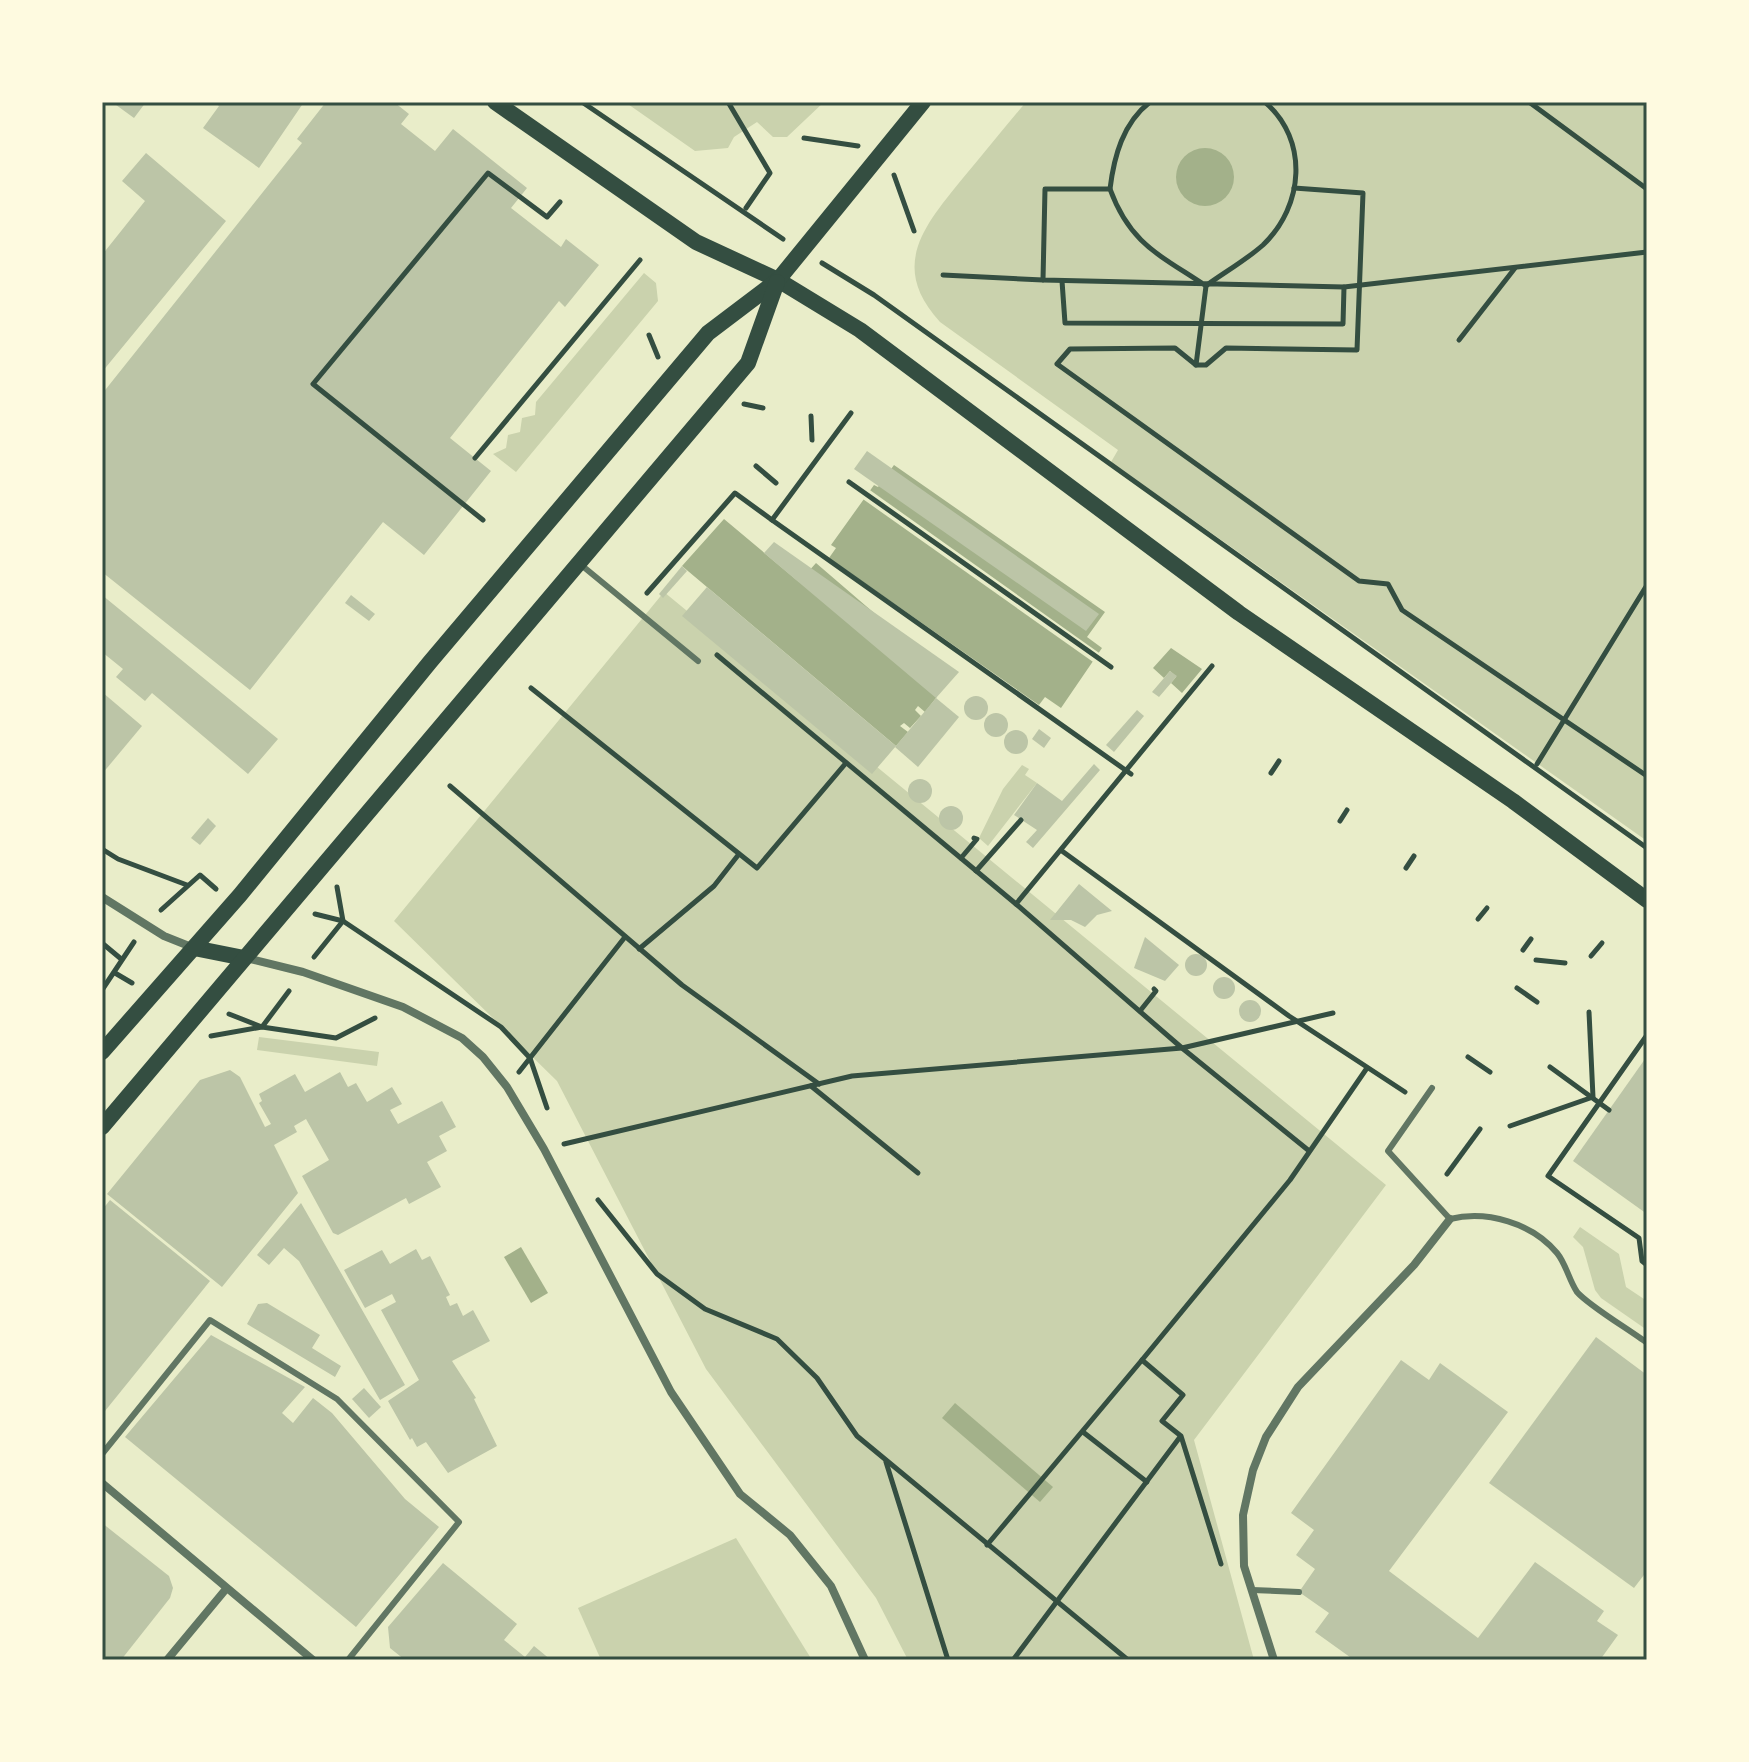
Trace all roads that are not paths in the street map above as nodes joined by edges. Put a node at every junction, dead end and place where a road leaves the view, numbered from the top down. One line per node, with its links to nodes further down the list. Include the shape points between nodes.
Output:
1 (495, 102): 3 (main road, via 696,242)
2 (923, 102): 3 (main road)
3 (778, 280): 4 (main road, via 748,363); 7 (main road, via 860,330 1239,613); 8 (main road, via 708,333)
4 (580, 564): 5 (lane); 9 (main road)
5 (698, 661)
6 (102, 897): 8 (street, via 164,936)
7 (1647, 900)
8 (194, 948): 9 (main road); 10 (main road)
9 (244, 958): 12 (main road); 23 (street, via 400,1006 462,1038 483,1057 544,1149 671,1392 740,1494 790,1535 831,1586)
10 (102, 1052)
11 (1432, 1088): 13 (lane, via 1388,1151)
12 (102, 1127)
13 (1450, 1219): 14 (lane, via 1481,1215 1519,1226 1557,1253 1578,1293); 18 (street, via 1414,1265 1298,1387 1266,1437 1243,1515 1244,1566)
14 (1647, 1343)
15 (102, 1454): 22 (lane, via 210,1320 337,1399 459,1522)
16 (102, 1483): 17 (street)
17 (226, 1589): 20 (street); 21 (street)
18 (1252, 1590): 19 (lane); 24 (street)
19 (1299, 1592)
20 (167, 1660)
21 (313, 1660)
22 (348, 1660)
23 (865, 1660)
24 (1274, 1660)

